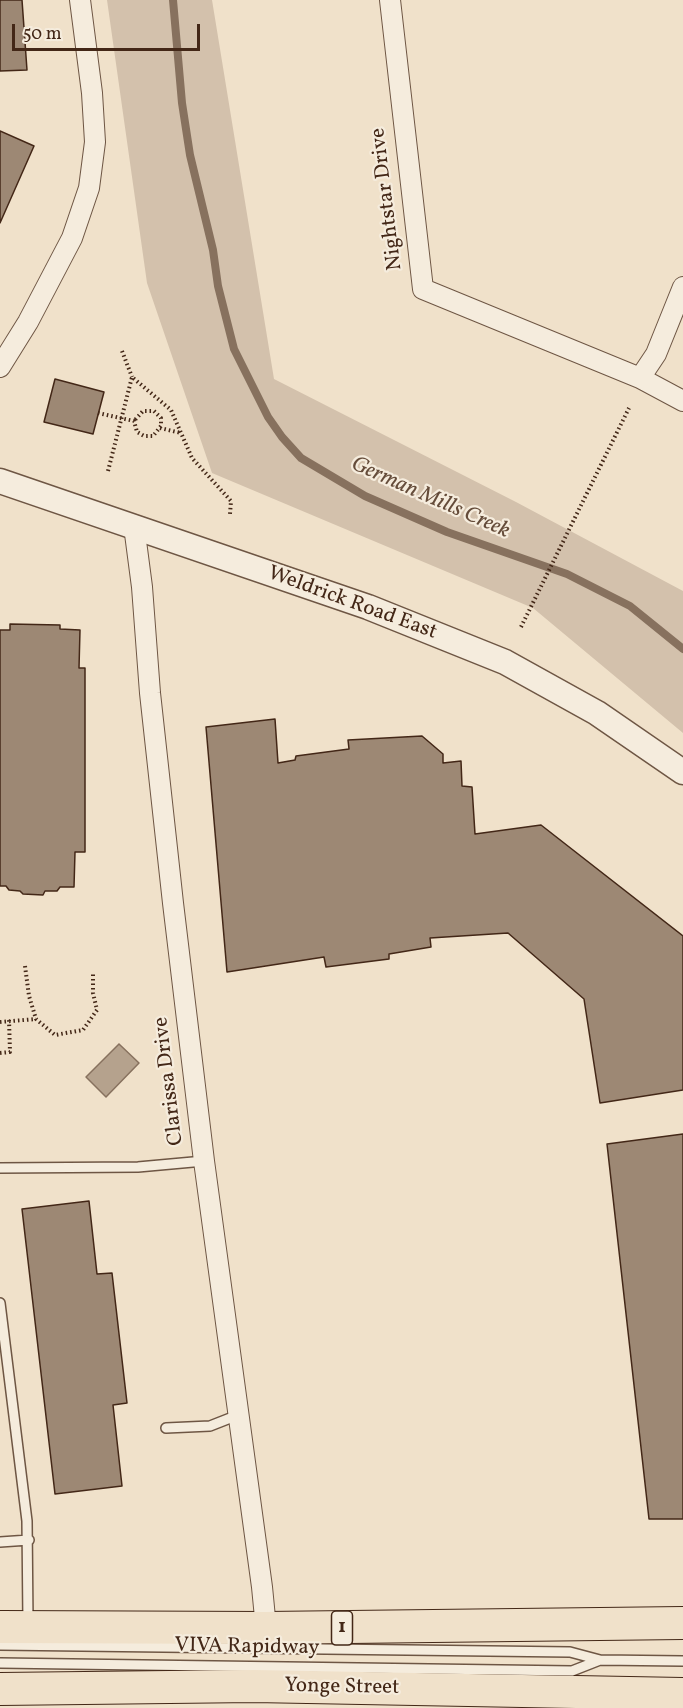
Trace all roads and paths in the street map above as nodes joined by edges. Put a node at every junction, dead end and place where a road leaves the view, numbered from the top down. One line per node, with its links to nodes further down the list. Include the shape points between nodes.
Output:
1 (80, 0): 5 (street, via 95,142 89,188 72,238)
2 (390, 0): 7 (street, Nightstar Drive, via 423,289)
3 (683, 287): 7 (street, via 656,354)
4 (122, 351): 6 (path)
5 (0, 366)
6 (132, 377): 11 (path); 14 (path, via 171,410)
7 (640, 378): 8 (street, Nightstar Drive)
8 (683, 401)
9 (629, 408): 19 (path)
10 (98, 413): 11 (path)
11 (122, 418): 12 (path); 15 (path)
12 (134, 421): 13 (path, via 137,432 144,436 153,436); 13 (path, via 142,411 154,411 161,418)
13 (160, 428): 14 (path)
14 (182, 433): 17 (path, via 192,458 231,501)
15 (108, 471)
16 (0, 481): 18 (street, Weldrick Road East)
17 (230, 514)
18 (134, 526): 20 (street, Weldrick Road East, via 368,607 505,662 597,713); 27 (street, Clarissa Drive)
19 (521, 627)
20 (683, 772)
21 (25, 966): 23 (path)
22 (93, 973): 23 (path, via 97,1010 83,1030 55,1035)
23 (36, 1019): 24 (path)
24 (9, 1020): 25 (path); 26 (path, via 10,1052)
25 (0, 1022)
26 (0, 1053)
27 (204, 1161): 28 (lane, via 138,1167); 30 (street, Clarissa Drive)
28 (0, 1168)
29 (0, 1303): 32 (lane)
30 (238, 1414): 31 (lane, via 210,1426); 36 (street, Clarissa Drive)
31 (166, 1428)
32 (28, 1540): 33 (lane); 35 (lane)
33 (0, 1542)
34 (683, 1623): 36 (main road, 1)
35 (14, 1627): 36 (main road, 1)
36 (266, 1628)
37 (0, 1645): 38 (lane, VIVA Rapidway, via 570,1652)
38 (600, 1660): 39 (lane, VIVA Rapidway); 40 (lane, VIVA Rapidway, via 572,1671)
39 (683, 1660)
40 (0, 1663)
41 (16, 1696): 42 (main road, Yonge Street, via 254,1686)
42 (682, 1696)

